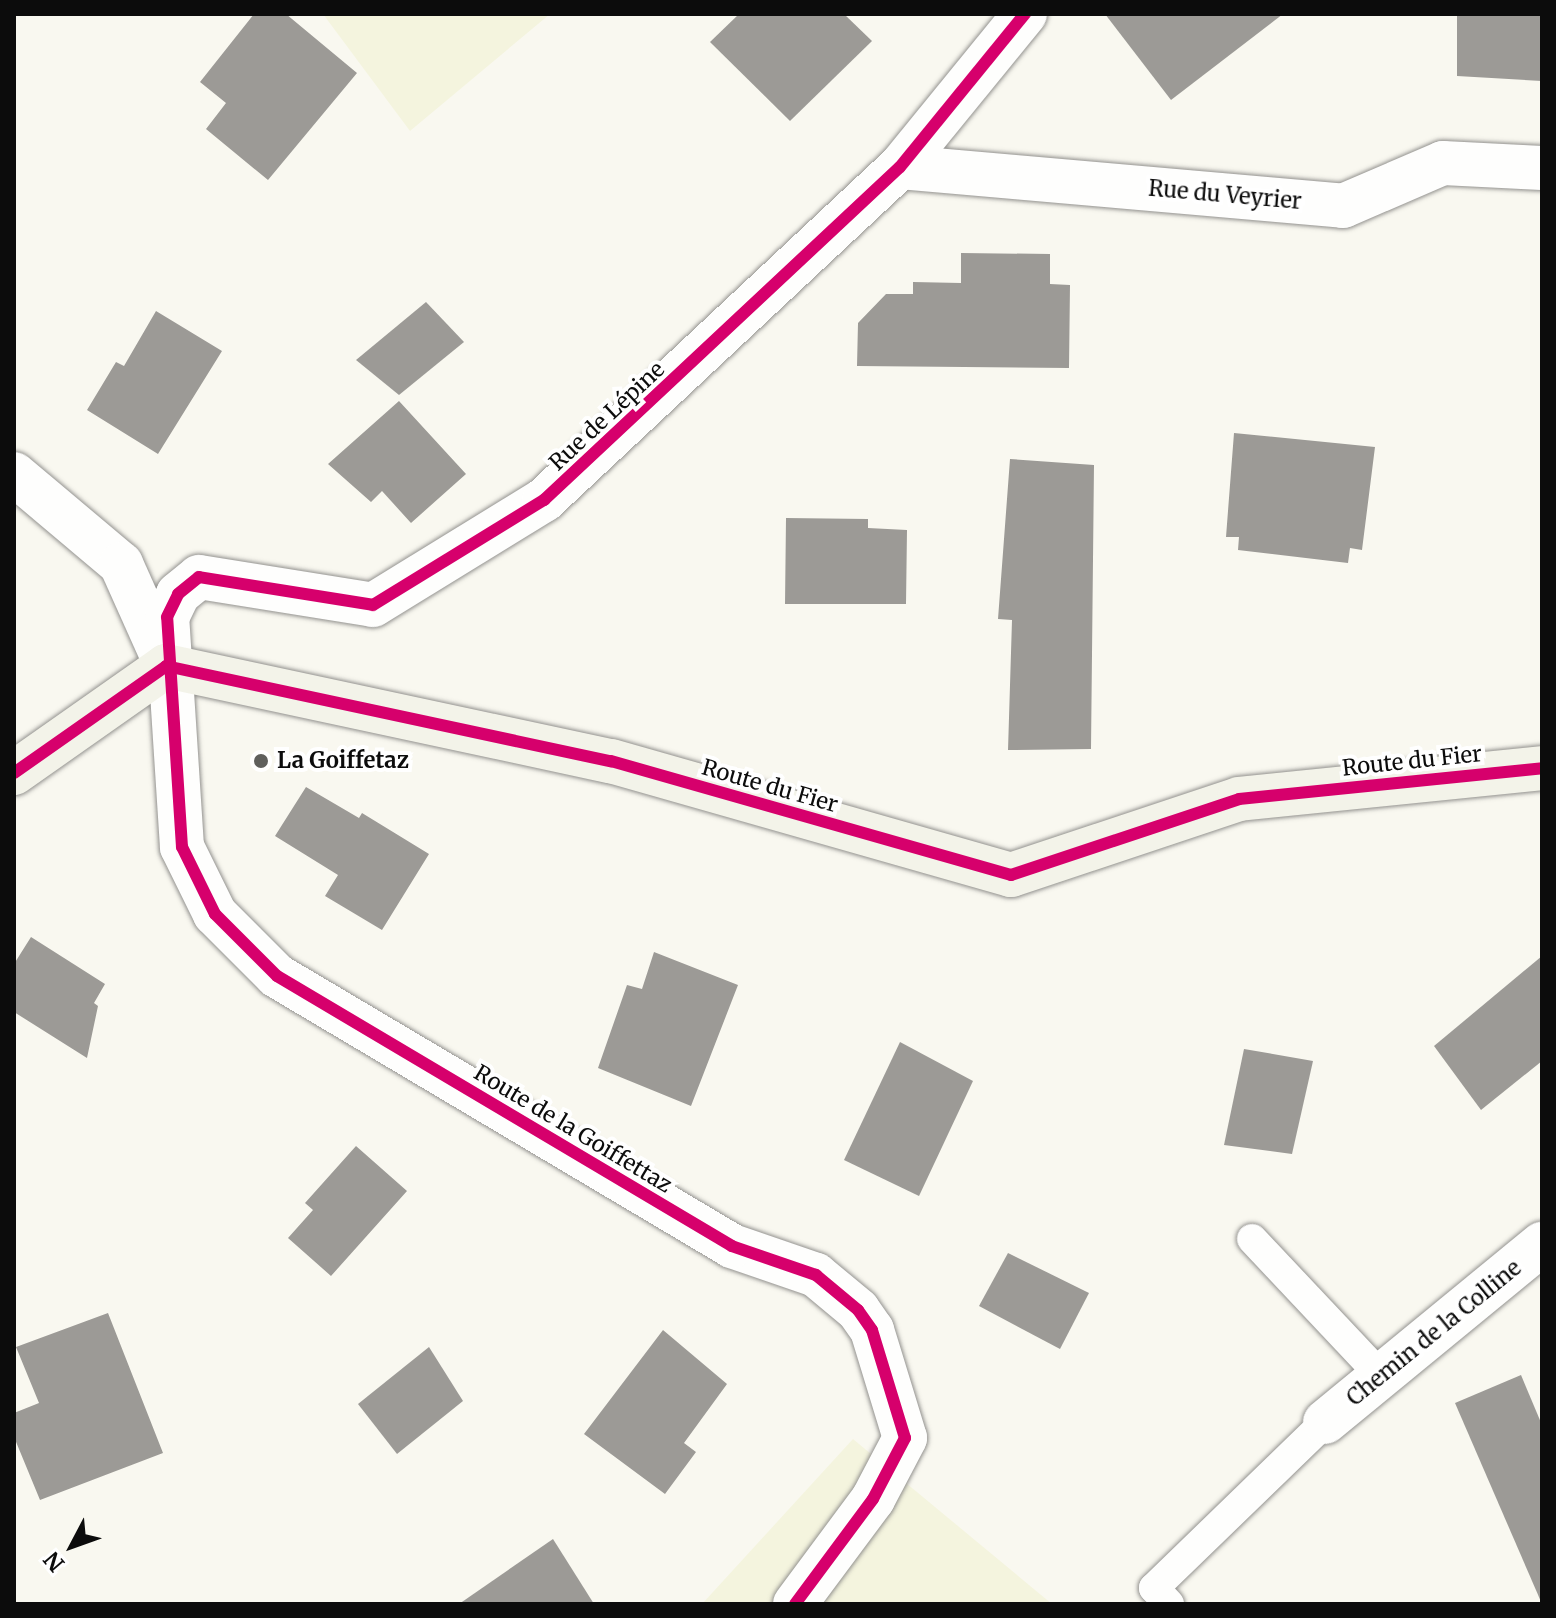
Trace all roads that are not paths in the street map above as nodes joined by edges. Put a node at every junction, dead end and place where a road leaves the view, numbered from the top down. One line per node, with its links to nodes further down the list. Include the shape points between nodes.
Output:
1 (1025, 14): 2 (street, Rue de Lépine)
2 (900, 167): 3 (street, Rue du Veyrier, via 1343,206 1443,163); 5 (street, Rue de Lépine, via 544,500 373,605 199,577 178,594 167,617)
3 (1542, 168)
4 (14, 474): 5 (street, via 121,564)
5 (166, 666): 6 (main road, Route du Fier, via 611,761 1011,875 1239,799); 7 (main road); 12 (street, Route de la Goiffettaz, via 182,847 215,914 277,976 732,1246 816,1275 858,1310 872,1330 905,1438 873,1499)
6 (1542, 768)
7 (14, 773)
8 (1252, 1239): 10 (lane)
9 (1535, 1262): 10 (street, Chemin de la Colline)
10 (1381, 1376): 11 (street, Chemin de la Colline)
11 (1325, 1422): 13 (lane, via 1154,1588)
12 (795, 1604)
13 (1169, 1604)

